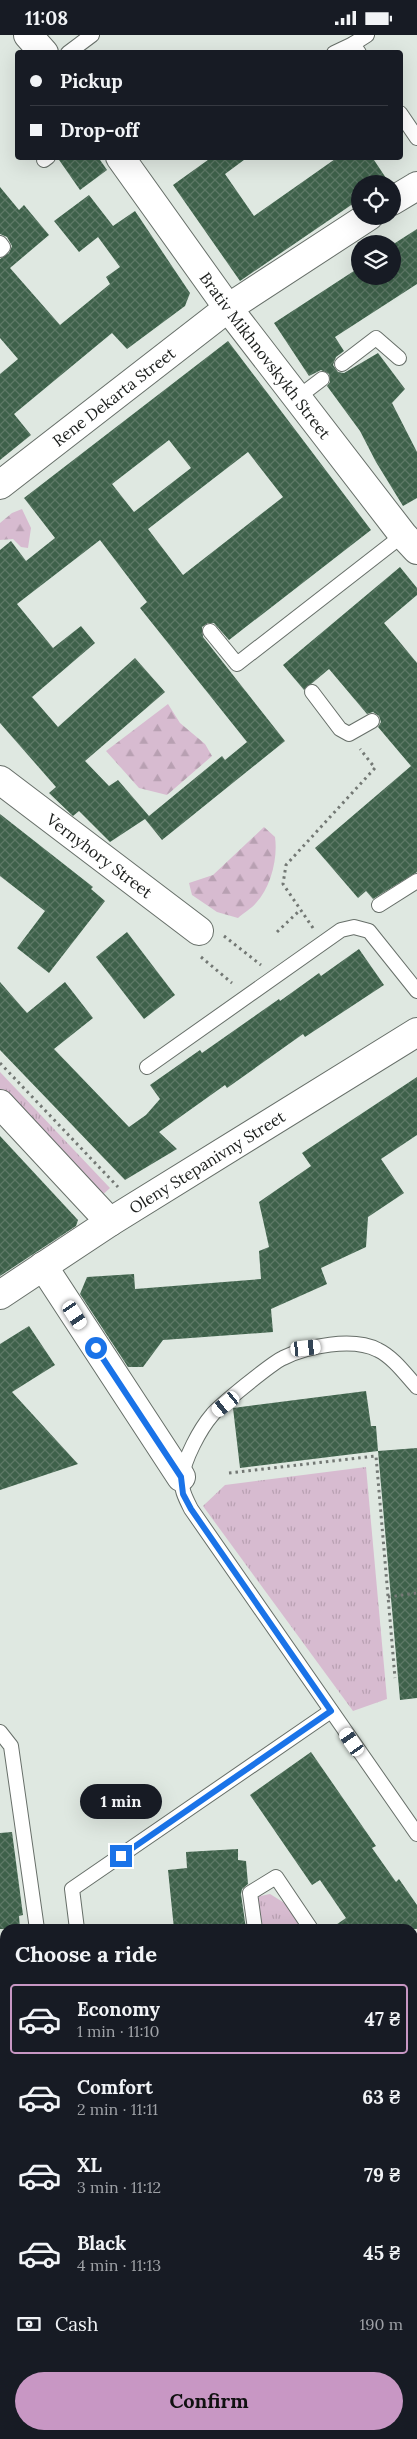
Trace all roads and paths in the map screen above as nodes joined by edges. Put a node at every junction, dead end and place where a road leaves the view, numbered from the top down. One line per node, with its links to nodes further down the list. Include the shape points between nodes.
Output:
1 (28, 35): 5 (street)
2 (92, 35): 6 (lane)
3 (367, 35): 4 (lane)
4 (356, 48)
5 (41, 50)
6 (72, 50)
7 (403, 117): 8 (lane)
8 (417, 138)
9 (122, 160): 15 (street, Brativ Mikhnovskykh Street)
10 (417, 186): 11 (street)
11 (401, 196)
12 (356, 225): 15 (street, Rene Dekarta Street)
13 (0, 243): 14 (lane, via 3,247)
14 (0, 250)
15 (228, 308): 19 (street, Brativ Mikhnovskykh Street); 20 (street, Rene Dekarta Street)
16 (399, 358): 17 (lane, via 376,339)
17 (342, 364)
18 (322, 379): 19 (lane)
19 (297, 398): 21 (street, Brativ Mikhnovskykh Street)
20 (0, 485)
21 (412, 537): 22 (lane, via 238,664)
22 (210, 631)
23 (312, 693): 25 (lane, via 340,729)
24 (372, 721): 25 (lane)
25 (349, 734): 29 (path, via 375,768 286,865 283,884)
26 (0, 780): 31 (street, Vernyhory Street)
27 (417, 881): 28 (lane)
28 (379, 905)
29 (300, 911): 30 (path); 32 (path)
30 (314, 930)
31 (199, 931): 33 (path, via 212,927); 34 (path, via 191,948)
32 (277, 933)
33 (276, 977): 35 (lane, via 341,930 354,927 369,931); 38 (lane)
34 (239, 989)
35 (417, 991)
36 (417, 1032): 41 (street, Oleny Stepanivny Street)
37 (0, 1063): 40 (path)
38 (147, 1067)
39 (0, 1104): 41 (street)
40 (122, 1191)
41 (110, 1222): 42 (street, Oleny Stepanivny Street)
42 (43, 1266): 43 (street, Oleny Stepanivny Street); 46 (street)
43 (0, 1295)
44 (417, 1387): 46 (lane, via 379,1350 355,1343 306,1348 280,1359 212,1415 189,1454)
45 (229, 1473): 48 (path, via 376,1456)
46 (181, 1477): 50 (lane, via 183,1494 191,1509)
47 (417, 1593): 48 (path)
48 (388, 1597): 49 (path)
49 (395, 1678)
50 (331, 1711): 52 (lane); 54 (lane, via 72,1889)
51 (0, 1732): 53 (lane, via 11,1746)
52 (417, 1834)
53 (35, 1924)
54 (76, 1924)
55 (254, 1924): 56 (lane, via 250,1893 276,1877)
56 (308, 1924)

